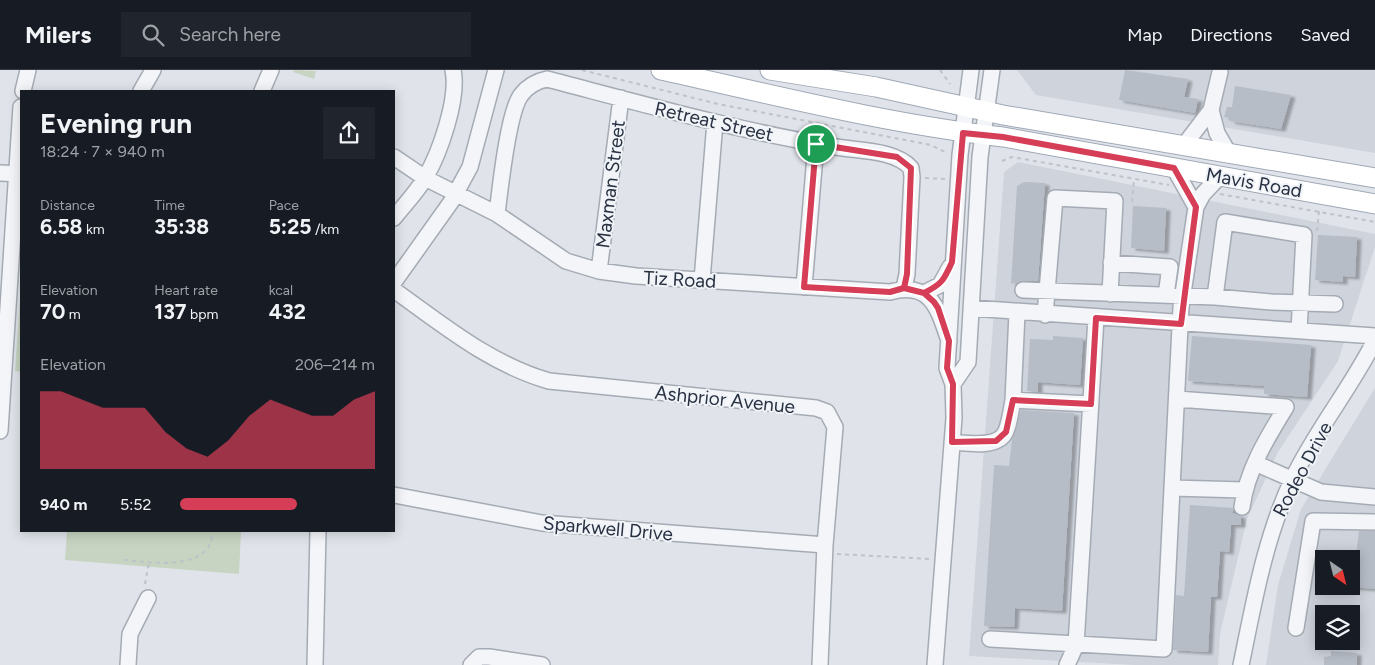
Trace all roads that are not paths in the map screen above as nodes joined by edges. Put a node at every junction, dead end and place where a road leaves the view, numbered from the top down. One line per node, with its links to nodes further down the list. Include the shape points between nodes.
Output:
1 (28, 70): 11 (street)
2 (153, 70): 12 (street)
3 (271, 70): 13 (street)
4 (453, 70): 29 (street, via 456,82 447,125)
5 (496, 70): 32 (street, via 470,168)
6 (661, 70): 19 (main road, Mavis Road, via 868,116)
7 (770, 70): 15 (main road, Mavis Road)
8 (970, 70): 15 (street)
9 (992, 70): 17 (street)
10 (1220, 72): 16 (street)
11 (24, 90)
12 (142, 90)
13 (262, 90)
14 (621, 98): 18 (street, Retreat Street); 35 (street, Retreat Street, via 547,79 538,80 521,96 502,167); 39 (street, Maxman Street)
15 (966, 106): 17 (main road, Mavis Road); 19 (street)
16 (1210, 110): 23 (street); 24 (street, via 1217,133)
17 (987, 111): 20 (street); 23 (main road, Mavis Road)
18 (715, 122): 22 (street, Retreat Street); 40 (street)
19 (963, 133): 20 (main road, Mavis Road); 37 (street)
20 (984, 135): 28 (main road, Mavis Road); 54 (street)
21 (20, 140): 27 (street)
22 (816, 144): 42 (street); 43 (street, Retreat Street, via 897,157 911,168)
23 (1185, 144): 24 (main road, Mavis Road)
24 (1228, 152): 30 (main road, Mavis Road)
25 (395, 158): 29 (street, Tiz Road)
26 (0, 173): 27 (street)
27 (19, 174): 67 (street)
28 (1174, 177): 31 (main road, Mavis Road); 34 (street)
29 (425, 178): 32 (street, Tiz Road); 36 (street)
30 (1375, 178)
31 (1218, 185): 33 (main road, Mavis Road); 34 (street, via 1202,194)
32 (456, 193): 35 (street, Tiz Road); 41 (street)
33 (1375, 204)
34 (1196, 207): 50 (street)
35 (498, 214): 39 (street, Tiz Road, via 566,261)
36 (395, 217)
37 (952, 262): 47 (street, via 940,285); 62 (street)
38 (1111, 263): 46 (street, via 1115,201 1055,198); 48 (street); 49 (street, via 1170,267)
39 (599, 271): 40 (street, Tiz Road)
40 (702, 280): 42 (street, Tiz Road)
41 (395, 281)
42 (804, 287): 43 (street, Tiz Road, via 890,292)
43 (904, 288): 47 (street, Tiz Road)
44 (1023, 290): 46 (street)
45 (395, 291): 78 (street, Ashprior Avenue, via 479,351 522,373 549,381 816,408 827,412 835,426)
46 (1047, 292): 48 (street); 56 (street)
47 (924, 293): 62 (street, via 938,308)
48 (1110, 294): 49 (street)
49 (1166, 295): 50 (street)
50 (1183, 296): 51 (street); 58 (street)
51 (1215, 297): 52 (street); 52 (street, via 1225,222 1304,235)
52 (1300, 302): 53 (street); 59 (street)
53 (1335, 304)
54 (971, 308): 55 (street); 63 (street, via 968,362)
55 (1017, 313): 56 (street); 65 (street)
56 (1045, 315): 57 (street)
57 (1096, 318): 58 (street); 66 (street)
58 (1181, 324): 59 (street); 64 (street)
59 (1298, 331): 60 (street)
60 (1375, 336)
61 (1375, 340): 70 (street, Rodeo Drive, via 1363,366)
62 (949, 341): 63 (street, via 947,368)
63 (953, 384): 68 (street)
64 (1177, 399): 69 (street, via 1286,407); 71 (street)
65 (1013, 400): 66 (street); 68 (street, via 1006,432 996,441)
66 (1091, 404): 82 (street)
67 (0, 431)
68 (952, 442): 88 (street)
69 (1255, 462): 70 (street); 72 (street)
70 (1293, 478): 74 (street, via 1321,492); 90 (street, Rodeo Drive, via 1274,522)
71 (1172, 488): 72 (street); 82 (street, via 1164,649)
72 (1244, 490): 75 (street)
73 (395, 495): 78 (street, Sparkwell Drive, via 542,524)
74 (1375, 496)
75 (1242, 507)
76 (1375, 522): 80 (street, via 1313,521)
77 (318, 532): 84 (street)
78 (825, 549): 87 (street, Ashprior Avenue)
79 (148, 598): 83 (street, via 130,634)
80 (1296, 628)
81 (990, 639): 82 (street)
82 (1076, 645): 89 (street)
83 (128, 665)
84 (315, 665)
85 (471, 665): 86 (street, via 479,658 489,657)
86 (542, 665)
87 (820, 665)
88 (935, 665)
89 (1067, 665)
90 (1241, 665)

